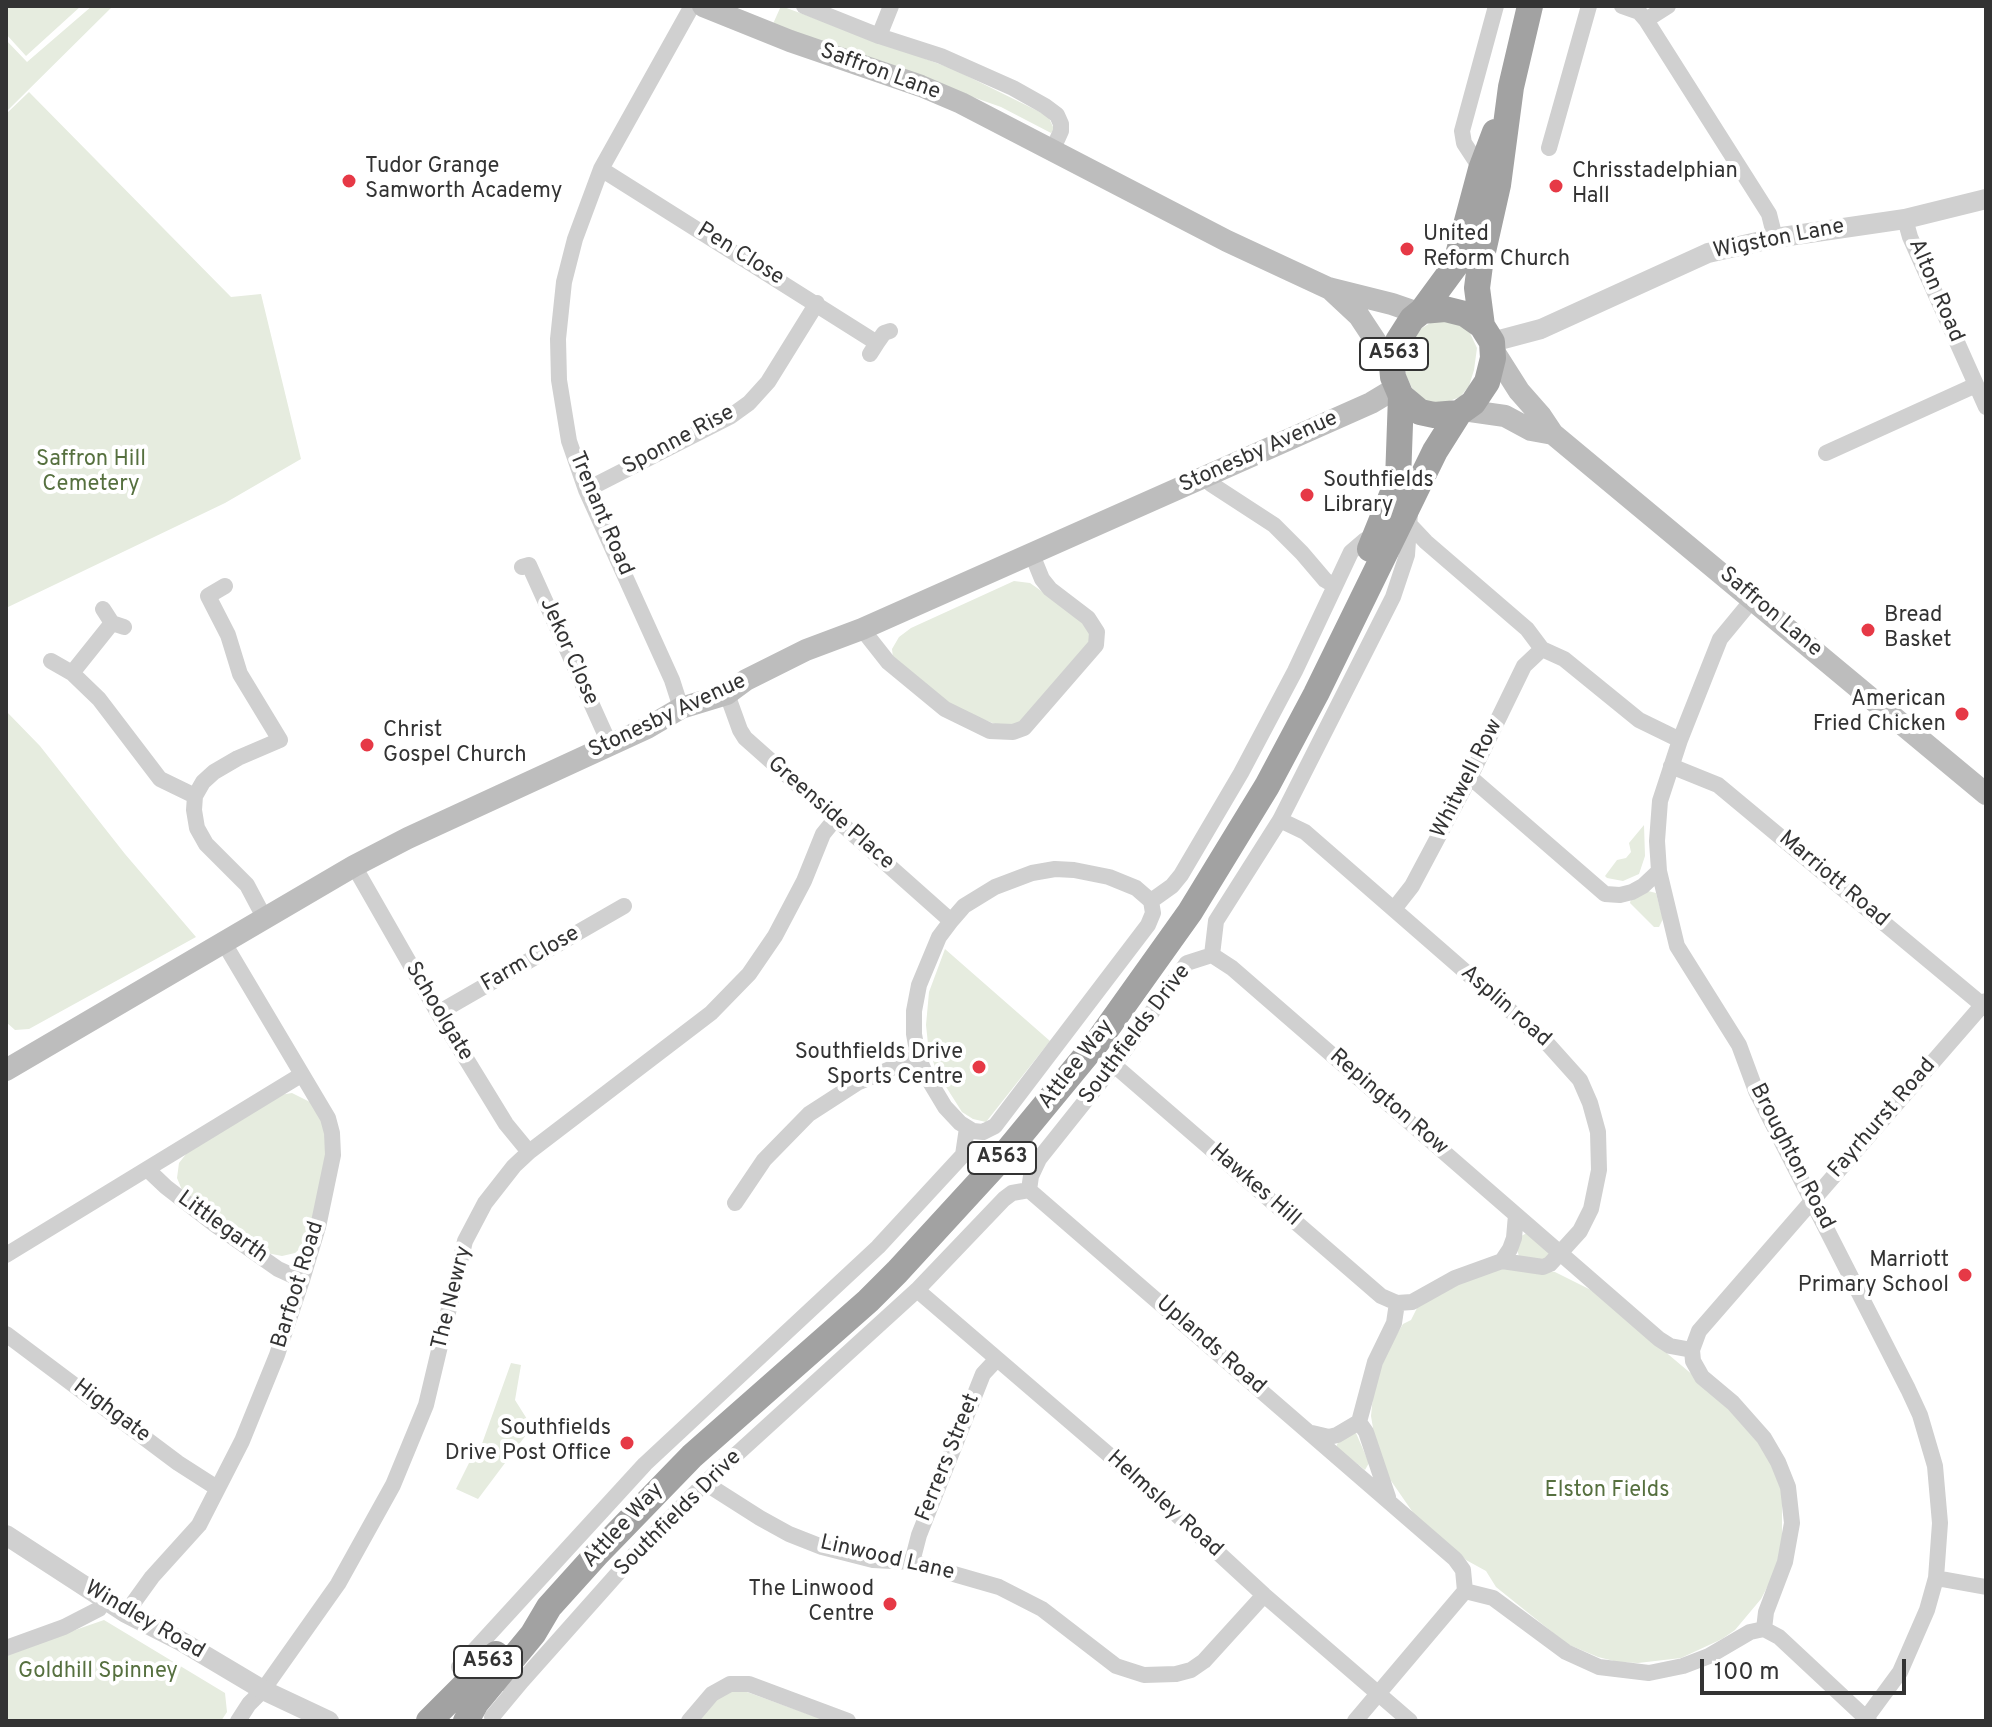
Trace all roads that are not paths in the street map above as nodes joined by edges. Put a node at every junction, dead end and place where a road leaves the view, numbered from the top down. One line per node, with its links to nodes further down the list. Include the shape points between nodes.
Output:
1 (692, 6): 15 (street, Trenant Road)
2 (703, 6): 14 (main road, Saffron Lane, via 921,86)
3 (804, 6): 11 (street, Saffron Lane)
4 (891, 6): 11 (street)
5 (1496, 6): 16 (street, via 1462,131)
6 (1530, 6): 12 (highway, A563)
7 (1589, 6): 13 (street)
8 (1622, 6): 10 (street)
9 (1668, 6): 10 (street)
10 (1646, 20): 19 (street, via 1769,214)
11 (879, 36): 14 (street, Saffron Lane, via 977,71 1054,111 1061,131)
12 (1511, 87): 16 (highway, A563); 24 (highway, A563, via 1477,288)
13 (1549, 148)
14 (1052, 151): 20 (main road, Saffron Lane)
15 (601, 169): 21 (street, Pen Close); 32 (street, Trenant Road, via 564,282 558,339 569,441)
16 (1481, 169): 22 (highway, A563, via 1455,266)
17 (1986, 199): 18 (street, Wigston Lane)
18 (1905, 219): 19 (street, Wigston Lane); 26 (street, Alton Road)
19 (1775, 238): 24 (street, Wigston Lane, via 1708,253 1541,329)
20 (1328, 288): 22 (main road, Saffron Lane); 25 (main road, Saffron Lane, via 1359,316)
21 (817, 303): 23 (street, Pen Close, via 874,349); 32 (street, Sponne Rise, via 749,403)
22 (1420, 312): 24 (highway, A563, via 1457,311 1474,318); 25 (highway, A563, via 1398,341)
23 (890, 331)
24 (1489, 339): 28 (highway, A563, via 1487,382); 29 (main road, Saffron Lane, via 1519,391)
25 (1396, 383): 28 (highway, A563, via 1420,412); 31 (main road, Stonesby Avenue, via 1371,403); 34 (highway, Attlee Way / A563, via 1398,480)
26 (1976, 385): 27 (street, Alton Road); 30 (street)
27 (1986, 407)
28 (1461, 412): 29 (main road, Saffron Lane, via 1505,416); 33 (highway, Attlee Way / A563, via 1435,451)
29 (1553, 434): 39 (main road, Saffron Lane)
30 (1826, 453)
31 (1205, 477): 35 (main road, Stonesby Avenue); 38 (street, via 1274,525)
32 (586, 490): 47 (street, Trenant Road)
33 (1410, 514): 41 (highway, Attlee Way / A563); 43 (street, via 1426,542 1527,629); 57 (street, Southfields Drive, via 1407,555 1393,597)
34 (1373, 540): 38 (street, via 1351,552); 41 (highway, Attlee Way / A563)
35 (1031, 552): 42 (main road, Stonesby Avenue); 42 (street, via 1050,589 1088,618 1097,632 1096,645 1024,728 990,731 945,709 888,662)
36 (522, 567): 51 (street, Jekor Close, via 529,565)
37 (225, 586): 49 (street, via 208,596 240,674)
38 (1335, 586): 60 (street, via 1241,773 1181,875)
39 (1753, 599): 50 (street, Broughton Road, via 1720,639); 54 (main road, Saffron Lane)
40 (113, 619): 45 (street)
41 (1348, 625): 104 (highway, Attlee Way / A563, via 1267,786 1190,912 1050,1101 890,1279 692,1456 549,1607 533,1634)
42 (862, 629): 46 (main road, Stonesby Avenue, via 806,650)
43 (1542, 649): 50 (street, via 1564,659 1639,720); 53 (street, Whitwell Row, via 1524,666)
44 (51, 661): 45 (street)
45 (72, 673): 55 (street, via 99,699 160,779)
46 (727, 694): 47 (main road, Stonesby Avenue); 56 (street, Greenside Place, via 745,738)
47 (681, 708): 51 (main road, Stonesby Avenue)
48 (297, 732): 49 (street)
49 (280, 740): 55 (street, via 214,772)
50 (1680, 740): 52 (street, Broughton Road)
51 (610, 745): 58 (main road, Stonesby Avenue)
52 (1671, 766): 59 (street, Broughton Road, via 1658,820); 67 (street, Marriott Road, via 1718,785)
53 (1470, 777): 59 (street, via 1605,894 1632,892); 62 (street, Whitwell Row, via 1412,886)
54 (1986, 794)
55 (195, 796): 63 (street, via 197,828 206,844 247,885)
56 (836, 818): 64 (street, Greenside Place); 74 (street, The Newry, via 823,834 775,936 749,974 711,1013)
57 (1280, 820): 62 (street, Asplin road, via 1305,832); 66 (street, Southfields Drive, via 1216,921)
58 (354, 866): 63 (main road, Stonesby Avenue); 68 (street, Schoolgate)
59 (1659, 871): 77 (street, Broughton Road, via 1677,946 1739,1045 1756,1091)
60 (1151, 901): 64 (street, via 1109,877 1055,869 995,887); 73 (street, via 1148,925 995,1126 983,1132)
61 (624, 906): 68 (street, Farm Close)
62 (1394, 909): 81 (street, Asplin road, via 1545,1041 1580,1080 1596,1119 1599,1170 1586,1222)
63 (265, 919): 65 (main road, Stonesby Avenue)
64 (951, 921): 69 (street, via 919,985 914,1011)
65 (224, 943): 71 (main road, Stonesby Avenue); 72 (street, Barfoot Road)
66 (1212, 955): 70 (street, Southfields Drive, via 1187,963); 79 (street, Repington Row)
67 (1985, 1004): 77 (street, Fayrhurst Road)
68 (438, 1013): 74 (street, Schoolgate)
69 (918, 1057): 73 (street, via 936,1095); 78 (street, via 857,1083 809,1114 764,1160)
70 (1114, 1065): 76 (street, Southfields Drive, via 1039,1159); 85 (street, Hawkes Hill, via 1381,1296)
71 (6, 1070)
72 (301, 1075): 75 (street); 83 (street, Barfoot Road, via 328,1118 333,1144 327,1191)
73 (967, 1128): 104 (street, via 963,1155 878,1247 645,1464 582,1530)
74 (529, 1152): 106 (street, The Newry, via 485,1203 465,1241 426,1405 393,1485 338,1584)
75 (147, 1169): 80 (street); 83 (street, Littlegarth, via 214,1224)
76 (1029, 1190): 84 (street, Southfields Drive, via 1004,1199); 90 (street, Uplands Road)
77 (1812, 1200): 87 (street, Fayrhurst Road, via 1699,1331); 96 (street, Broughton Road, via 1920,1415 1938,1493)
78 (735, 1203)
79 (1516, 1215): 81 (street, Repington Row); 82 (street, via 1514,1238)
80 (6, 1255)
81 (1561, 1255): 82 (street, via 1543,1267); 87 (street, via 1659,1339)
82 (1502, 1261): 85 (street, via 1455,1278 1412,1302)
83 (302, 1280): 92 (street, Barfoot Road, via 242,1441)
84 (917, 1290): 88 (street, Helmsley Road); 91 (street, Southfields Drive)
85 (1397, 1303): 89 (street)
86 (6, 1334): 92 (street, Highgate)
87 (1692, 1350): 102 (street, via 1702,1377 1764,1438 1788,1487 1792,1523)
88 (996, 1360): 95 (street, Ferrers Street, via 983,1374); 99 (street, Helmsley Road)
89 (1359, 1422): 90 (street, via 1329,1437); 93 (street)
90 (1310, 1433): 93 (street, Uplands Road)
91 (705, 1483): 95 (street, Linwood Lane, via 769,1524 822,1547 873,1560); 105 (street, Southfields Drive)
92 (217, 1488): 101 (street, Barfoot Road, via 199,1525)
93 (1389, 1502): 98 (street, via 1455,1559 1463,1570)
94 (6, 1535): 100 (street, Windley Road)
95 (912, 1562): 99 (street, Linwood Lane, via 1018,1596 1116,1666 1144,1675 1191,1670)
96 (1936, 1578): 97 (street); 109 (street, Broughton Road, via 1900,1672)
97 (1986, 1587)
98 (1465, 1591): 102 (street, via 1493,1598 1574,1656 1618,1671 1649,1673 1683,1666); 107 (street)
99 (1264, 1595): 107 (street, Helmsley Road)
100 (104, 1601): 101 (street, Windley Road); 103 (street, via 64,1627)
101 (126, 1613): 106 (street, Windley Road)
102 (1764, 1629): 109 (street)
103 (6, 1648)
104 (479, 1665): 105 (street); 112 (highway, Attlee Way / A563); 113 (highway, Attlee Way / A563, via 476,1703)
105 (522, 1681): 108 (street, Southfields Drive)
106 (263, 1690): 110 (street, The Newry); 111 (street, Windley Road)
107 (1379, 1694): 116 (street); 117 (street, Helmsley Road)
108 (492, 1717)
109 (1867, 1720)
110 (238, 1721)
111 (329, 1721)
112 (429, 1721)
113 (466, 1721)
114 (689, 1721): 115 (street, via 712,1694 730,1684 749,1684)
115 (848, 1721)
116 (1355, 1721)
117 (1410, 1721)

